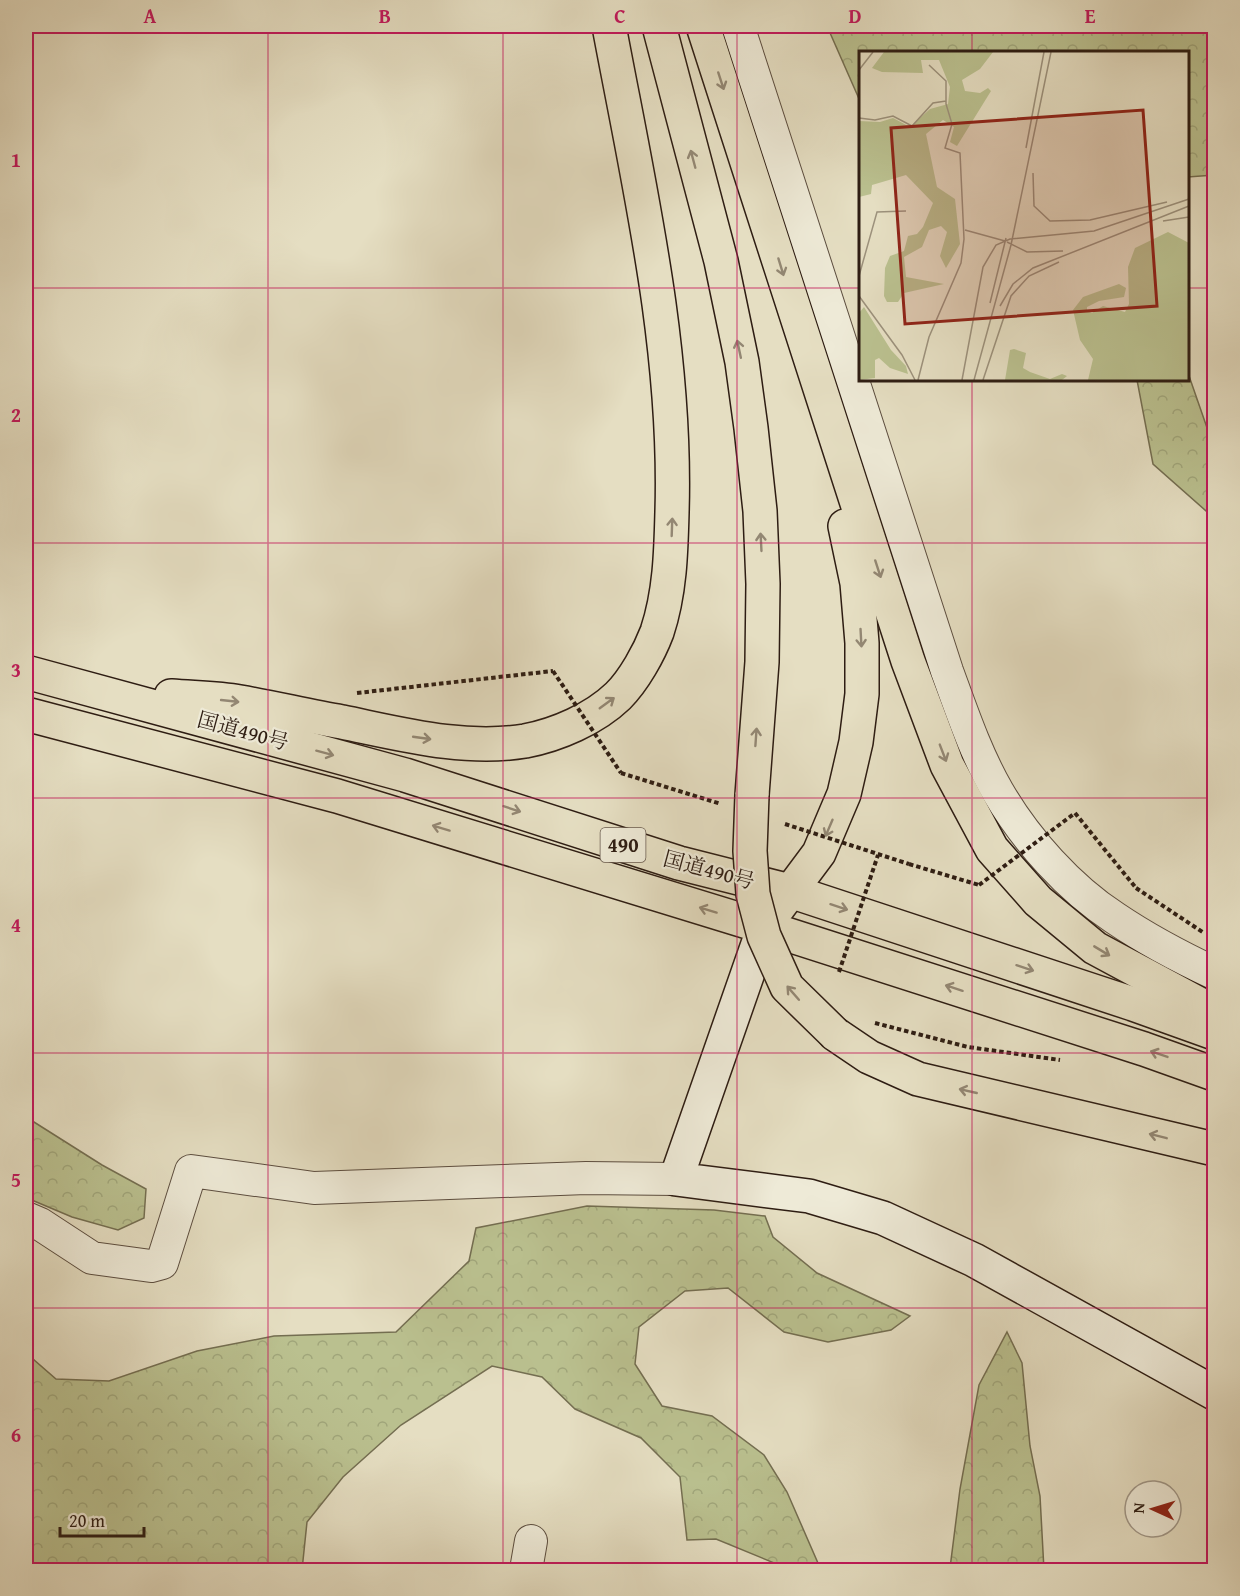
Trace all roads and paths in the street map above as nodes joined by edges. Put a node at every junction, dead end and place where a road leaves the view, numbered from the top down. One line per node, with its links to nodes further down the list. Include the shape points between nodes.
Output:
1 (609, 26): 7 (highway, one-way to 1, via 237,702 418,737 501,744 556,732 589,717 617,696 656,634 666,600 673,474 669,382 654,269)
2 (658, 26): 10 (highway, one-way to 2, via 762,662 760,511 742,362 720,261)
3 (703, 26): 5 (highway, one-way to 5)
4 (738, 26): 16 (street, via 946,671 975,747 998,792 1030,840 1068,879 1114,918)
5 (802, 334): 13 (highway, one-way to 13, via 857,583 862,694 844,794 819,853); 18 (highway, one-way to 18, via 908,661 947,765 992,849 1038,901 1095,948)
6 (26, 672): 7 (highway, 国道490号 / 490)
7 (88, 689): 13 (highway, 国道490号 / 490, one-way to 13, via 405,775 679,863)
8 (356, 693): 10 (path, bridge, via 553,670 621,773)
9 (26, 714): 14 (highway, 国道490号 / 490, one-way to 9, via 337,796)
10 (741, 801): 23 (highway, one-way to 10, bridge, via 918,1079 868,1057 834,1034 787,987 764,936 753,894)
11 (774, 821): 12 (path, bridge)
12 (878, 855): 15 (path, bridge, via 979,885 1075,813 1136,888); 17 (path, bridge)
13 (790, 891): 14 (highway); 20 (highway, 国道490号 / 490, one-way to 20)
14 (764, 927): 22 (highway, 国道490号 / 490, one-way to 14); 24 (street)
15 (1205, 933)
16 (1215, 973)
17 (837, 982)
18 (1215, 1012)
19 (866, 1020): 21 (path, via 968,1047)
20 (1215, 1033)
21 (1060, 1060)
22 (1215, 1074)
23 (1215, 1149)
24 (676, 1179): 25 (street, via 586,1178 314,1188 191,1171 162,1263 151,1266 92,1258); 26 (street, via 809,1196 883,1218 974,1260)
25 (26, 1218)
26 (1215, 1393)

